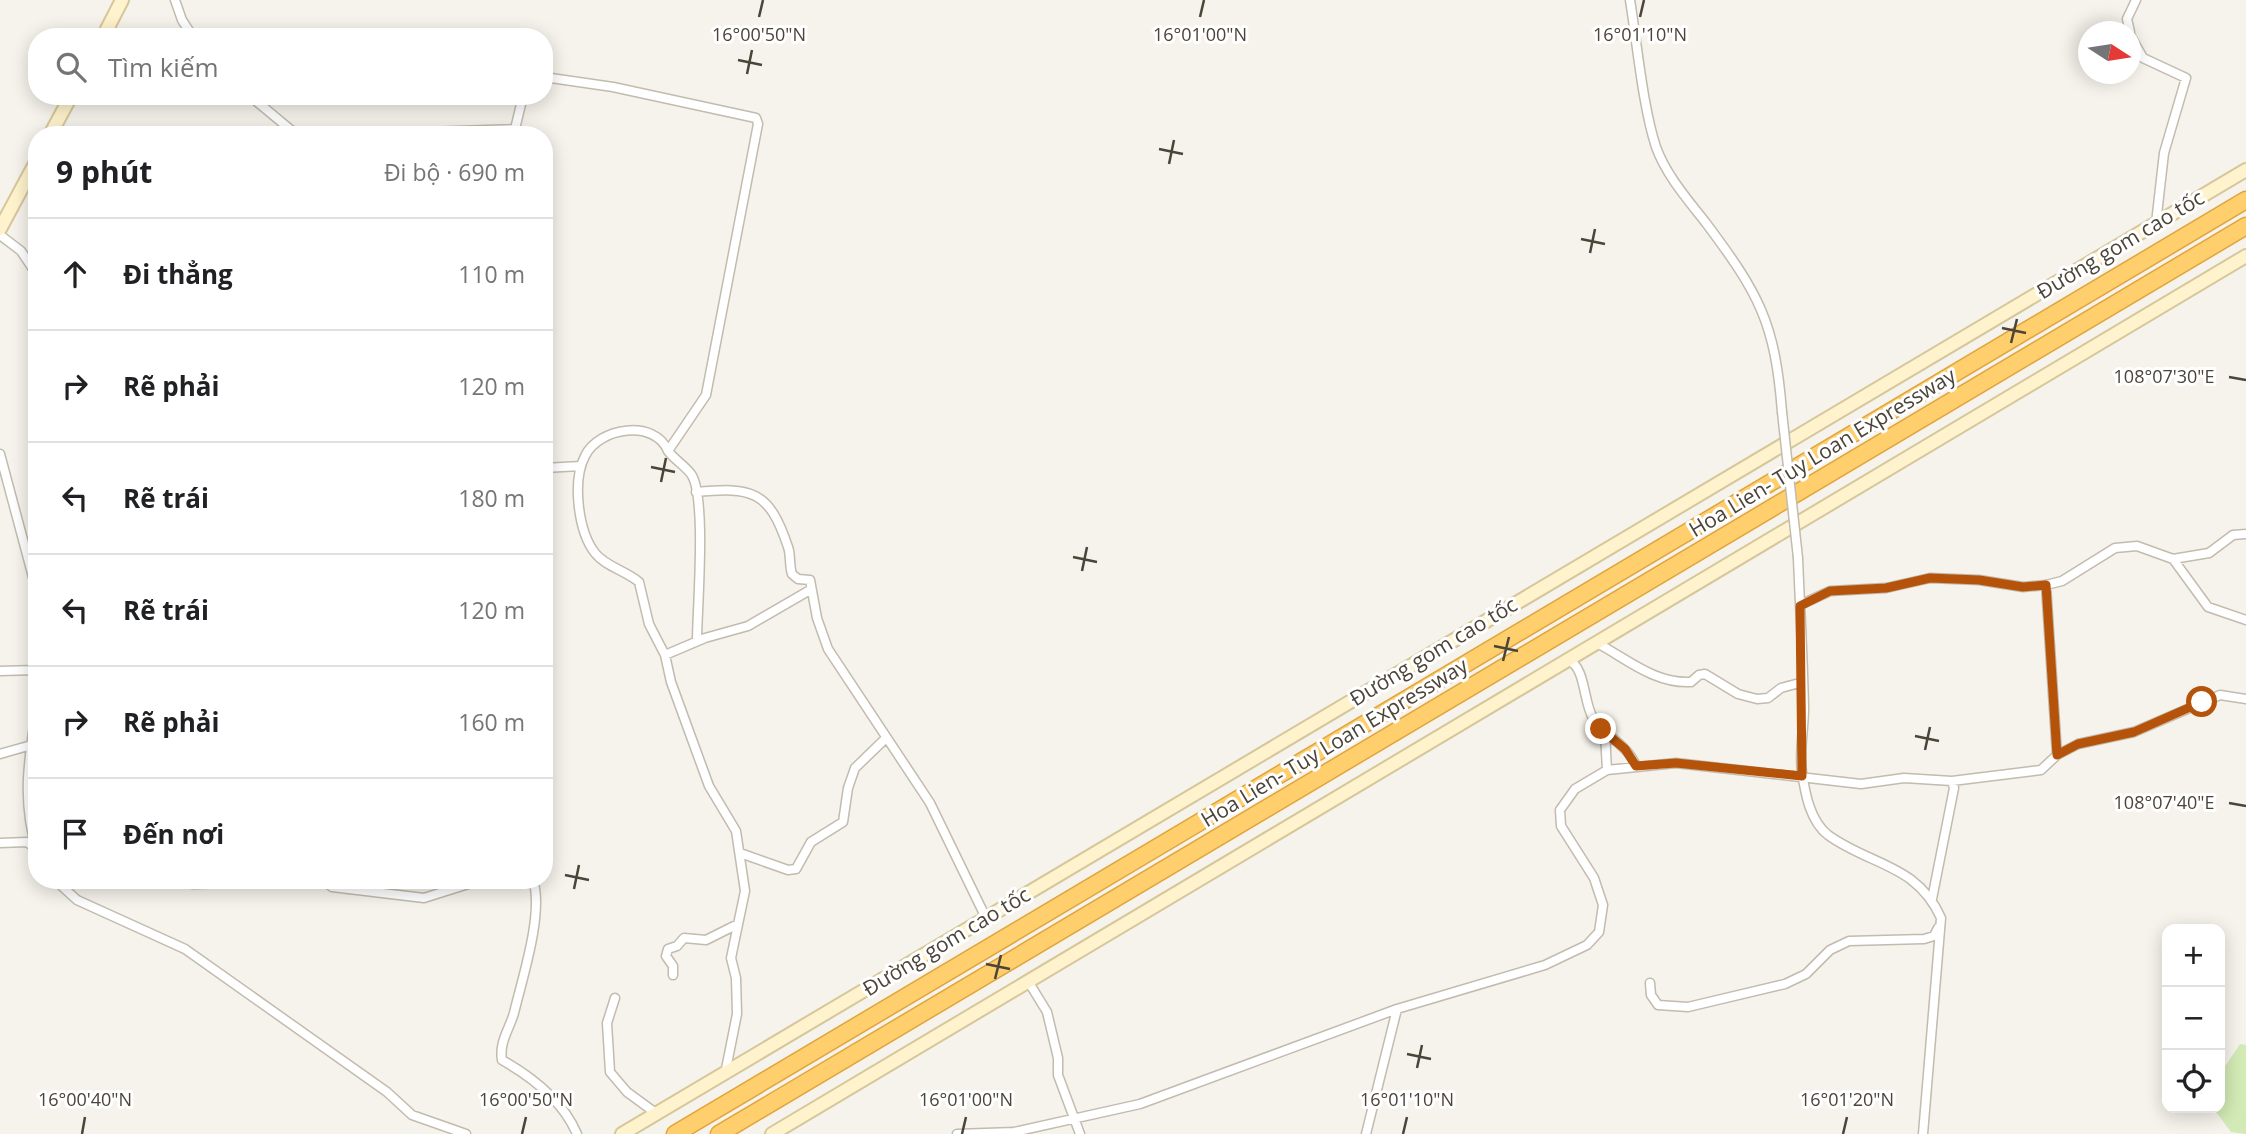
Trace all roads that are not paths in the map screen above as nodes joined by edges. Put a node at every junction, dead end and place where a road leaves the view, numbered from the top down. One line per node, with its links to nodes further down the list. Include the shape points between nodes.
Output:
1 (122, 0): 6 (main road)
2 (175, 0): 7 (street)
3 (1630, 0): 35 (street, bridge, via 1657,147 1674,181 1741,271 1770,328 1779,372)
4 (2136, 0): 5 (street)
5 (2127, 21)
6 (108, 28)
7 (187, 28)
8 (2141, 54): 19 (street, via 2186,78 2164,153)
9 (553, 78): 25 (street, via 756,118 758,124 706,395)
10 (66, 105): 13 (main road)
11 (261, 105): 14 (street)
12 (521, 105): 15 (street)
13 (55, 126)
14 (285, 126)
15 (517, 126)
16 (2246, 170): 19 (main road, Đường gom cao tốc)
17 (28, 177): 21 (main road)
18 (2246, 200): 77 (highway, Hoa Lien- Tuy Loan Expressway)
19 (2156, 223): 63 (main road, Đường gom cao tốc)
20 (2246, 226): 78 (highway, Hoa Lien- Tuy Loan Expressway)
21 (0, 229)
22 (0, 235): 24 (street)
23 (2246, 256): 38 (main road)
24 (28, 262)
25 (668, 451): 27 (street, via 652,432 624,431 595,443); 29 (street, via 692,475)
26 (0, 454): 31 (street)
27 (581, 466): 28 (street); 39 (street, via 578,512 583,534 596,556 639,582 649,624)
28 (553, 468)
29 (696, 492): 34 (street, via 741,489 763,500 789,550 792,574 809,579); 37 (street)
30 (2246, 534): 32 (street, via 2233,535 2209,552)
31 (28, 546)
32 (2174, 559): 33 (street, via 2137,546 2115,548 2062,581); 36 (street, via 2208,607)
33 (2046, 585): 35 (street, via 1930,578 1886,588 1830,591); 49 (street)
34 (810, 590): 37 (street, via 748,626); 46 (street, via 828,649)
35 (1800, 606): 43 (street)
36 (2246, 620)
37 (696, 641): 39 (street)
38 (1597, 643): 40 (main road); 43 (street, via 1654,676 1691,682 1705,674 1738,694 1757,699)
39 (665, 654): 57 (street, via 709,786 736,831)
40 (1567, 660): 45 (street, via 1578,668 1592,715); 67 (main road)
41 (28, 670): 42 (street)
42 (0, 671)
43 (1803, 682): 52 (street)
44 (2246, 699): 49 (street, via 2220,695 2134,732 2078,744)
45 (1605, 733): 50 (street, via 1625,749); 51 (street)
46 (886, 739): 57 (street, via 855,768 843,822 811,842 796,869); 63 (street, via 930,803)
47 (28, 746): 48 (street); 54 (street)
48 (0, 754)
49 (2057, 755): 53 (street, via 2041,770)
50 (1636, 766): 51 (street); 52 (street, via 1676,763)
51 (1607, 770): 70 (street, via 1575,789 1562,803 1559,818 1568,842 1600,892 1604,913 1595,940 1545,964)
52 (1802, 776): 53 (street, via 1845,784 1904,778); 62 (street, via 1815,820 1824,831 1887,863)
53 (1952, 781): 62 (street)
54 (28, 807)
55 (28, 843): 56 (street)
56 (0, 844)
57 (740, 853): 65 (street, via 745,887)
58 (65, 889): 74 (street, via 77,900 185,948 387,1092 412,1115)
59 (349, 889): 60 (street, via 424,898)
60 (452, 889)
61 (534, 889): 75 (street, via 533,925 513,1016 500,1049 502,1060 532,1077)
62 (1932, 899): 64 (street)
63 (986, 918): 71 (main road, Đường gom cao tốc)
64 (1941, 918): 68 (street, via 1934,936 1849,941 1785,984 1705,1004 1658,1005); 83 (street)
65 (738, 924): 66 (street, via 706,940 684,938 667,950); 71 (street, via 731,958 737,1014)
66 (673, 975)
67 (1028, 981): 73 (street, via 1047,1012 1058,1075); 79 (main road)
68 (1650, 983)
69 (615, 998): 72 (street, via 607,1023 610,1072)
70 (1397, 1009): 73 (street, via 1140,1104); 82 (street)
71 (725, 1074): 72 (main road, Đường gom cao tốc)
72 (657, 1114): 76 (main road, Đường gom cao tốc)
73 (1074, 1119): 80 (street, via 1013,1132); 81 (street)
74 (466, 1134)
75 (577, 1134)
76 (622, 1134)
77 (675, 1134)
78 (719, 1134)
79 (772, 1134)
80 (957, 1134)
81 (1080, 1134)
82 (1366, 1134)
83 (1923, 1134)

